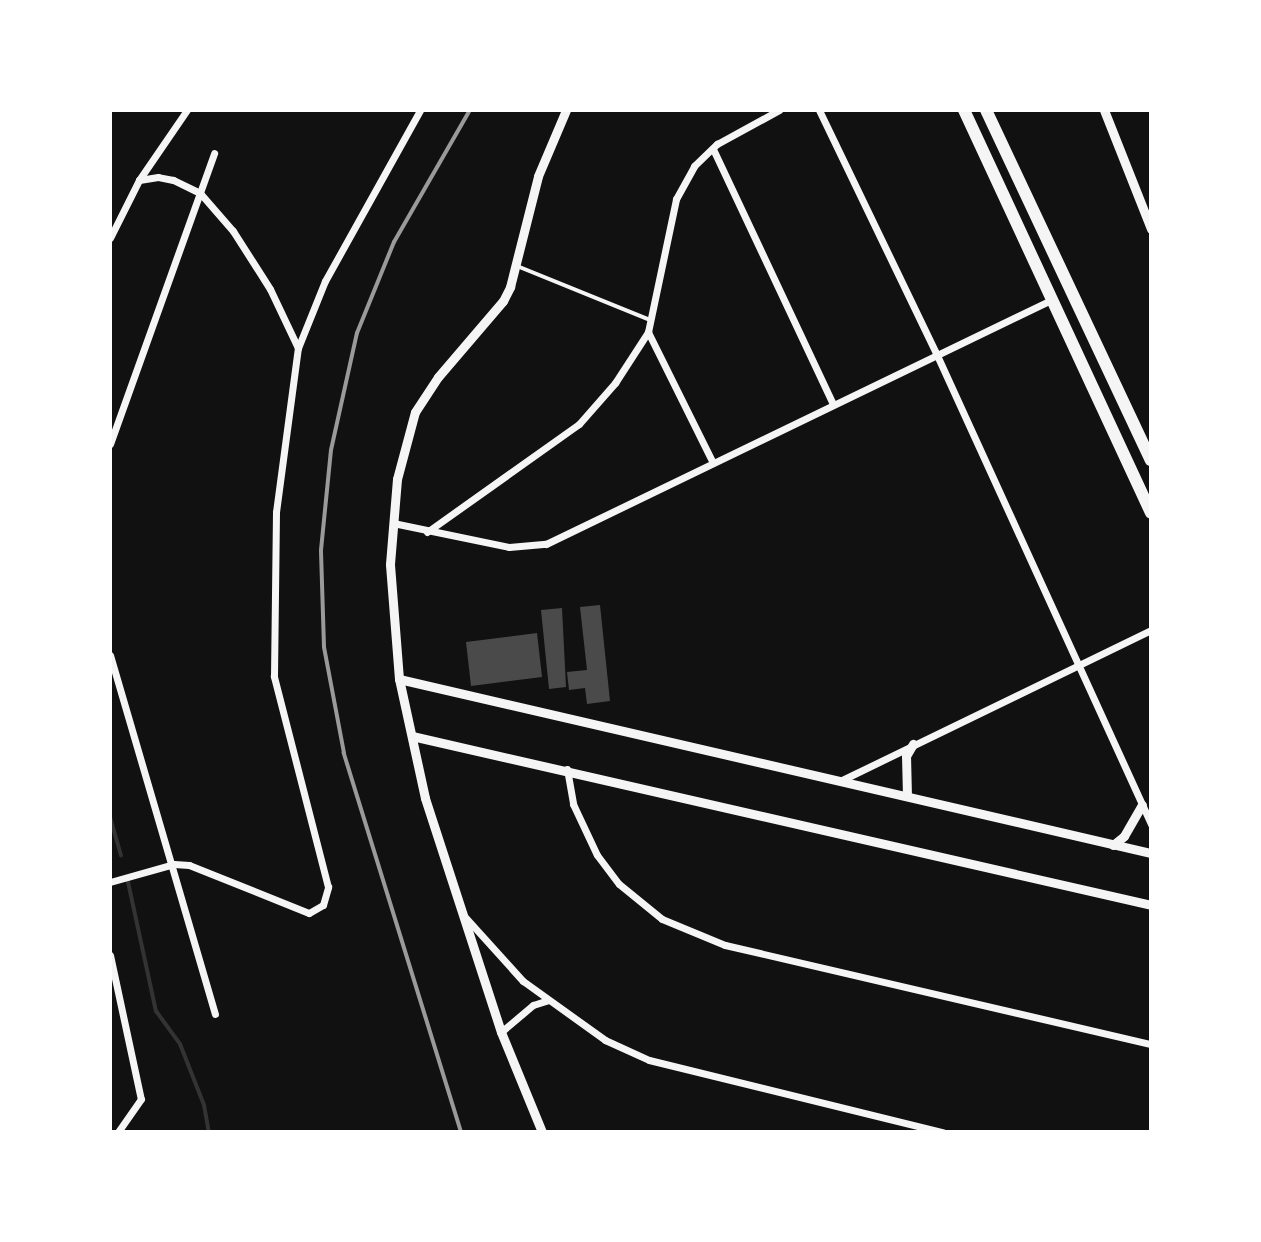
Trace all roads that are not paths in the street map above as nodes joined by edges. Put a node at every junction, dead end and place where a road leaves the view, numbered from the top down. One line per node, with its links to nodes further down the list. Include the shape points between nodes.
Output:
1 (187, 110): 11 (street)
2 (420, 110): 19 (street, via 325,281)
3 (566, 110): 15 (street, via 538,176)
4 (779, 110): 9 (street)
5 (819, 110): 20 (street)
6 (964, 110): 16 (main road)
7 (986, 110): 22 (main road)
8 (1104, 110): 13 (street)
9 (713, 149): 17 (street, via 694,166 676,199); 21 (street)
10 (214, 153): 12 (street)
11 (139, 180): 12 (street, via 173,180); 14 (street)
12 (200, 193): 19 (street, via 233,231 270,289); 23 (street)
13 (1151, 229)
14 (110, 238)
15 (517, 266): 17 (lane); 27 (street, via 503,301 415,412 397,479)
16 (1053, 299): 20 (street); 26 (main road)
17 (650, 320): 18 (street)
18 (648, 332): 25 (street); 28 (street, via 615,383 579,424)
19 (298, 348): 42 (street, via 276,512 274,676 328,887 326,899 316,910 303,913 189,865)
20 (936, 353): 21 (street); 31 (street)
21 (833, 404): 25 (street)
22 (1145, 435): 24 (main road)
23 (110, 444)
24 (1151, 460)
25 (713, 463): 28 (street, via 546,544 509,547)
26 (1151, 513)
27 (393, 523): 28 (street); 32 (street, via 391,578)
28 (427, 532)
29 (1151, 630): 31 (street)
30 (110, 655): 42 (street)
31 (1076, 666): 34 (street); 38 (street)
32 (399, 679): 33 (street); 36 (street)
33 (412, 736): 35 (street); 45 (street, via 425,798)
34 (913, 744): 36 (street); 37 (street, via 906,756)
35 (567, 769): 44 (street); 50 (street, via 573,804 597,855 619,884 662,919 725,945)
36 (840, 781): 37 (street)
37 (907, 796): 40 (street)
38 (1142, 805): 39 (street); 40 (street)
39 (1151, 824)
40 (1113, 845): 41 (street)
41 (1151, 853)
42 (174, 864): 43 (street); 48 (street)
43 (110, 882)
44 (1151, 905)
45 (461, 913): 47 (street, via 523,981); 49 (street)
46 (110, 955): 52 (street, via 141,1099)
47 (548, 1000): 49 (street, via 533,1005); 51 (street, via 605,1040 649,1060)
48 (215, 1014)
49 (501, 1032): 53 (street)
50 (1151, 1044)
51 (903, 1123): 54 (street); 55 (street)
52 (118, 1132)
53 (542, 1132)
54 (910, 1132)
55 (943, 1132)

